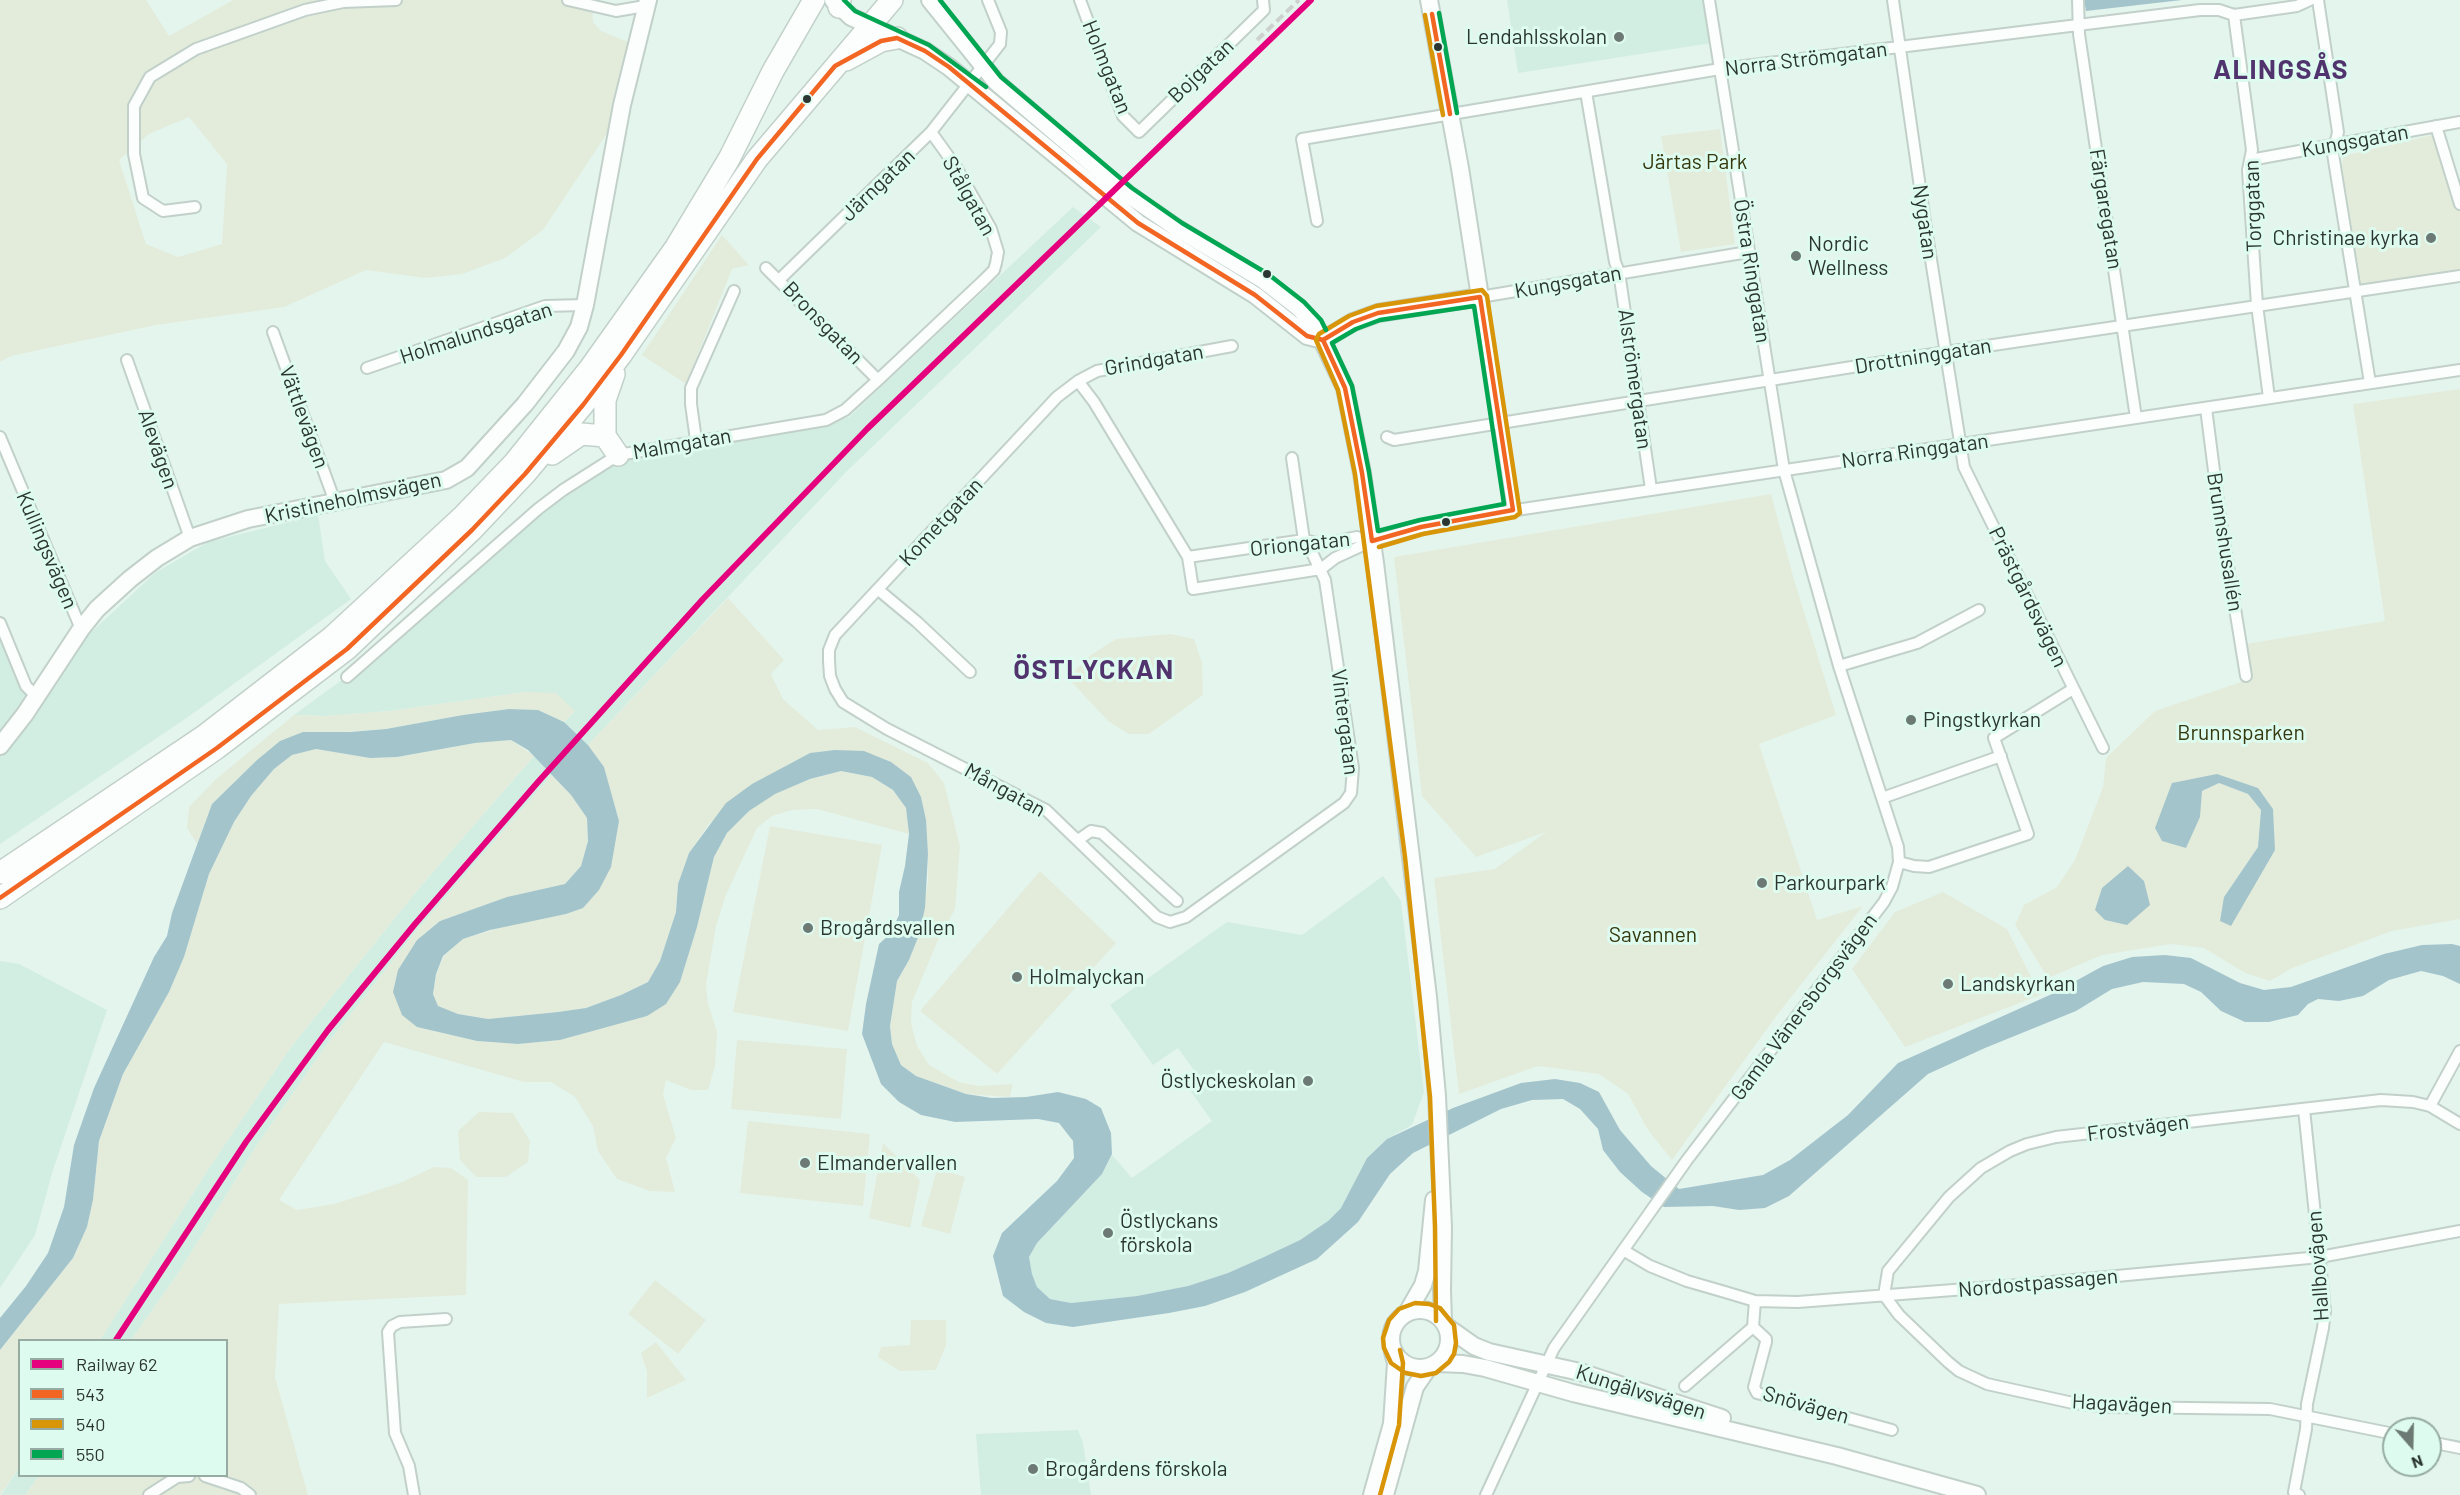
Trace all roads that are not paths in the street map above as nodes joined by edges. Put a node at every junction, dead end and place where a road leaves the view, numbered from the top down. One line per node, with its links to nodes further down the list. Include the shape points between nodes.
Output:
1 (396, 0): 34 (street, via 343,2 305,10 196,49 150,77 134,106 134,154 143,198 163,211)
2 (568, 0): 14 (street, via 616,11)
3 (814, 0): 99 (highway, via 729,159 676,247 590,368 514,463 462,517 332,637 204,736)
4 (930, 0): 21 (main road)
5 (988, 0): 21 (street, Järngatan, via 1000,32 1000,44)
6 (1080, 0): 30 (street, Holmgatan, via 1124,116)
7 (1429, 0): 26 (main road)
8 (1709, 0): 23 (street, Östra Ringgatan)
9 (1893, 0): 20 (street, Nygatan)
10 (2078, 0): 18 (street, Färgaregatan)
11 (2310, 0): 17 (street, Norra Strömgatan, via 2297,6)
12 (2318, 0): 31 (street, via 2338,132)
13 (837, 2): 16 (main road, via 851,17)
14 (646, 3): 45 (main road, Kristineholmsvägen, via 620,113)
15 (1263, 5): 30 (street, Bojgatan)
16 (882, 9): 19 (main road); 22 (highway)
17 (2234, 15): 18 (street, Norra Strömgatan, via 2200,10); 32 (street, Torggatan, via 2252,150)
18 (2079, 25): 20 (street, Norra Strömgatan); 47 (street, Färgaregatan)
19 (897, 38): 22 (highway, via 881,41); 24 (main road, via 925,51)
20 (1901, 48): 23 (street, Norra Strömgatan); 51 (street, Nygatan)
21 (982, 65): 24 (street, Järngatan); 49 (main road, via 996,82 1142,205 1263,280 1299,308)
22 (835, 66): 52 (highway, via 757,159)
23 (1720, 69): 25 (street, Norra Strömgatan); 36 (street, Östra Ringgatan)
24 (968, 83): 29 (street, Järngatan); 49 (main road, via 1138,223 1254,295 1307,336)
25 (1586, 92): 26 (street, Norra Strömgatan); 39 (street, Alströmergatan)
26 (1450, 114): 35 (street, Norra Strömgatan, via 1302,139); 44 (main road)
27 (2460, 122): 28 (street, Kungsgatan)
28 (2436, 126): 31 (street, Kungsgatan); 33 (street)
29 (931, 132): 37 (street, Stålgatan, via 991,229 998,252); 41 (street, Järngatan)
30 (1138, 132)
31 (2336, 146): 32 (street, Kungsgatan); 43 (street, via 2333,154)
32 (2250, 160): 46 (street, Torggatan)
33 (2460, 204)
34 (195, 207)
35 (1317, 221)
36 (1748, 252): 39 (street, Kungsgatan); 57 (street, Östra Ringgatan)
37 (996, 263): 56 (street, Malmgatan, via 984,280)
38 (766, 268): 41 (street, Bronsgatan)
39 (1619, 272): 44 (street, Kungsgatan); 61 (street, Alströmergatan)
40 (2460, 276): 43 (street, Drottninggatan)
41 (780, 279): 56 (street, Bronsgatan)
42 (734, 291): 68 (street, via 691,388)
43 (2355, 292): 46 (street, Drottninggatan); 59 (street)
44 (1480, 297): 49 (main road, Kungsgatan, via 1378,313); 64 (street)
45 (585, 304): 54 (street, Holmalundsgatan, via 545,306); 75 (main road, Kristineholmsvägen, via 579,327 566,351 525,404 466,468 446,480 420,487)
46 (2258, 305): 47 (street, Drottninggatan); 60 (street, Torggatan)
47 (2123, 327): 51 (street, Drottninggatan); 63 (street, Färgaregatan)
48 (273, 332): 75 (street, Vättlevägen)
49 (1323, 340): 79 (main road, via 1345,388)
50 (1232, 346): 58 (street, Grindgatan, via 1096,370)
51 (1946, 352): 57 (street, Drottninggatan); 69 (street, Nygatan)
52 (621, 355): 65 (highway, via 605,400); 73 (highway)
53 (127, 360): 77 (street, Alevägen)
54 (367, 368)
55 (2460, 370): 59 (street, Norra Ringgatan)
56 (878, 380): 68 (street, Malmgatan, via 845,410 826,420)
57 (1769, 380): 61 (street, Drottninggatan); 72 (street, Östra Ringgatan)
58 (1078, 381): 80 (street, Oriongatan); 89 (street, Kometgatan, via 1057,398 835,635 829,650)
59 (2370, 383): 60 (street, Norra Ringgatan)
60 (2269, 398): 62 (street, Norra Ringgatan)
61 (1637, 402): 64 (street, Drottninggatan); 74 (street, Alströmergatan)
62 (2206, 408): 63 (street, Norra Ringgatan); 90 (street, Brunnshusallén)
63 (2136, 418): 69 (street, Norra Ringgatan)
64 (1499, 423): 67 (street, Drottninggatan, via 1394,440); 76 (street)
65 (604, 436): 70 (highway); 73 (highway, via 581,435)
66 (0, 437): 85 (street, Kullingsvägen)
67 (1387, 437)
68 (696, 440): 70 (street, Malmgatan)
69 (1960, 444): 72 (street, Norra Ringgatan); 91 (street, Prästgårdsvägen, via 1964,467)
70 (618, 455): 88 (street, Malmgatan, via 538,509)
71 (1292, 458): 78 (street, Vintergatan)
72 (1784, 470): 74 (street, Norra Ringgatan); 86 (street, Gamla Vänersborgsvägen)
73 (525, 474): 100 (highway, via 346,649 217,748)
74 (1651, 489): 76 (street, Norra Ringgatan)
75 (335, 502): 77 (main road, Kristineholmsvägen, via 248,519)
76 (1513, 510): 79 (street, Norra Ringgatan, via 1421,527)
77 (190, 538): 85 (main road, Kristineholmsvägen, via 130,579)
78 (1305, 540): 79 (street, Oriongatan, via 1322,544 1357,537); 80 (street, Oriongatan); 81 (street, Vintergatan)
79 (1372, 541): 81 (street, Oriongatan); 107 (main road, via 1412,856 1437,1096)
80 (1188, 557): 81 (street, Oriongatan, via 1193,589)
81 (1321, 569): 102 (street, Vintergatan, via 1353,768 1351,793 1186,917)
82 (881, 592): 87 (street)
83 (1978, 610): 86 (street, via 1917,644)
84 (0, 623): 92 (street, via 27,686)
85 (81, 629): 92 (main road, Kristineholmsvägen)
86 (1839, 666): 96 (street, Gamla Vänersborgsvägen)
87 (970, 672)
88 (347, 676)
89 (830, 676): 97 (street, Mångatan, via 843,702 887,729 1046,810)
90 (2246, 676)
91 (2073, 689): 94 (street, Prästgårdsvägen); 95 (street, via 1994,738)
92 (36, 696): 93 (main road, Kristineholmsvägen)
93 (0, 746)
94 (2103, 748)
95 (2001, 756): 96 (street); 98 (street, via 2028,834 1929,867)
96 (1882, 798): 98 (street, Gamla Vänersborgsvägen)
97 (1078, 840): 101 (street, via 1091,831 1102,833); 102 (street, Mångatan, via 1157,917)
98 (1899, 862): 109 (street, Gamla Vänersborgsvägen, via 1884,902)
99 (0, 873)
100 (0, 898)
101 (1177, 901)
102 (1170, 921)
103 (2460, 1051): 104 (street)
104 (2430, 1106): 105 (street, Frostvägen, via 2381,1100); 106 (street, Frostvägen)
105 (2304, 1109): 110 (street, Hallbovägen); 111 (street, Frostvägen, via 2056,1137 2010,1151 1981,1168 1949,1197 1888,1271)
106 (2460, 1124)
107 (1438, 1163): 113 (main road, via 1426,1271 1423,1285); 115 (main road)
108 (2460, 1231): 110 (street, Nordostpassagen)
109 (1623, 1250): 112 (street, Nordostpassagen, via 1687,1281); 118 (street, Gamla Vänersborgsvägen)
110 (2320, 1257): 111 (street, Nordostpassagen); 122 (street, Hallbovägen, via 2323,1328)
111 (1884, 1295): 112 (street, Nordostpassagen, via 1842,1300); 122 (street, Hagavägen, via 1948,1362 1987,1384 2110,1407 2270,1409)
112 (1755, 1301): 116 (street, Snövägen)
113 (1407, 1313): 115 (main road, via 1427,1311); 117 (main road, via 1392,1331)
114 (446, 1319): 134 (street, via 400,1322 388,1332 395,1433 409,1466)
115 (1445, 1324): 118 (main road, Kungälvsvägen, via 1489,1352); 119 (main road, via 1449,1343 1443,1357)
116 (1753, 1327): 121 (street); 123 (street, Snövägen, via 1766,1339 1754,1387 1757,1394)
117 (1394, 1352): 119 (main road, via 1408,1366); 135 (main road, via 1392,1424)
118 (1546, 1364): 120 (street, Gamla Vänersborgsvägen); 127 (main road, Kungälvsvägen)
119 (1433, 1365): 120 (main road, Kungälvsvägen, via 1474,1366); 136 (main road, via 1414,1388)
120 (1538, 1384): 127 (main road, Kungälvsvägen); 131 (street, Gamla Vänersborgsvägen)
121 (1684, 1386)
122 (2307, 1417): 124 (street, Hagavägen); 130 (street, Hallbovägen)
123 (1892, 1430)
124 (2382, 1432)
125 (2442, 1444): 126 (street)
126 (2460, 1448)
127 (1837, 1456): 137 (main road, Kungälvsvägen)
128 (177, 1477): 132 (street)
129 (208, 1477): 133 (street)
130 (2296, 1493)
131 (1490, 1494)
132 (148, 1495)
133 (250, 1495)
134 (414, 1495)
135 (1372, 1495)
136 (1385, 1495)
137 (1977, 1495)

